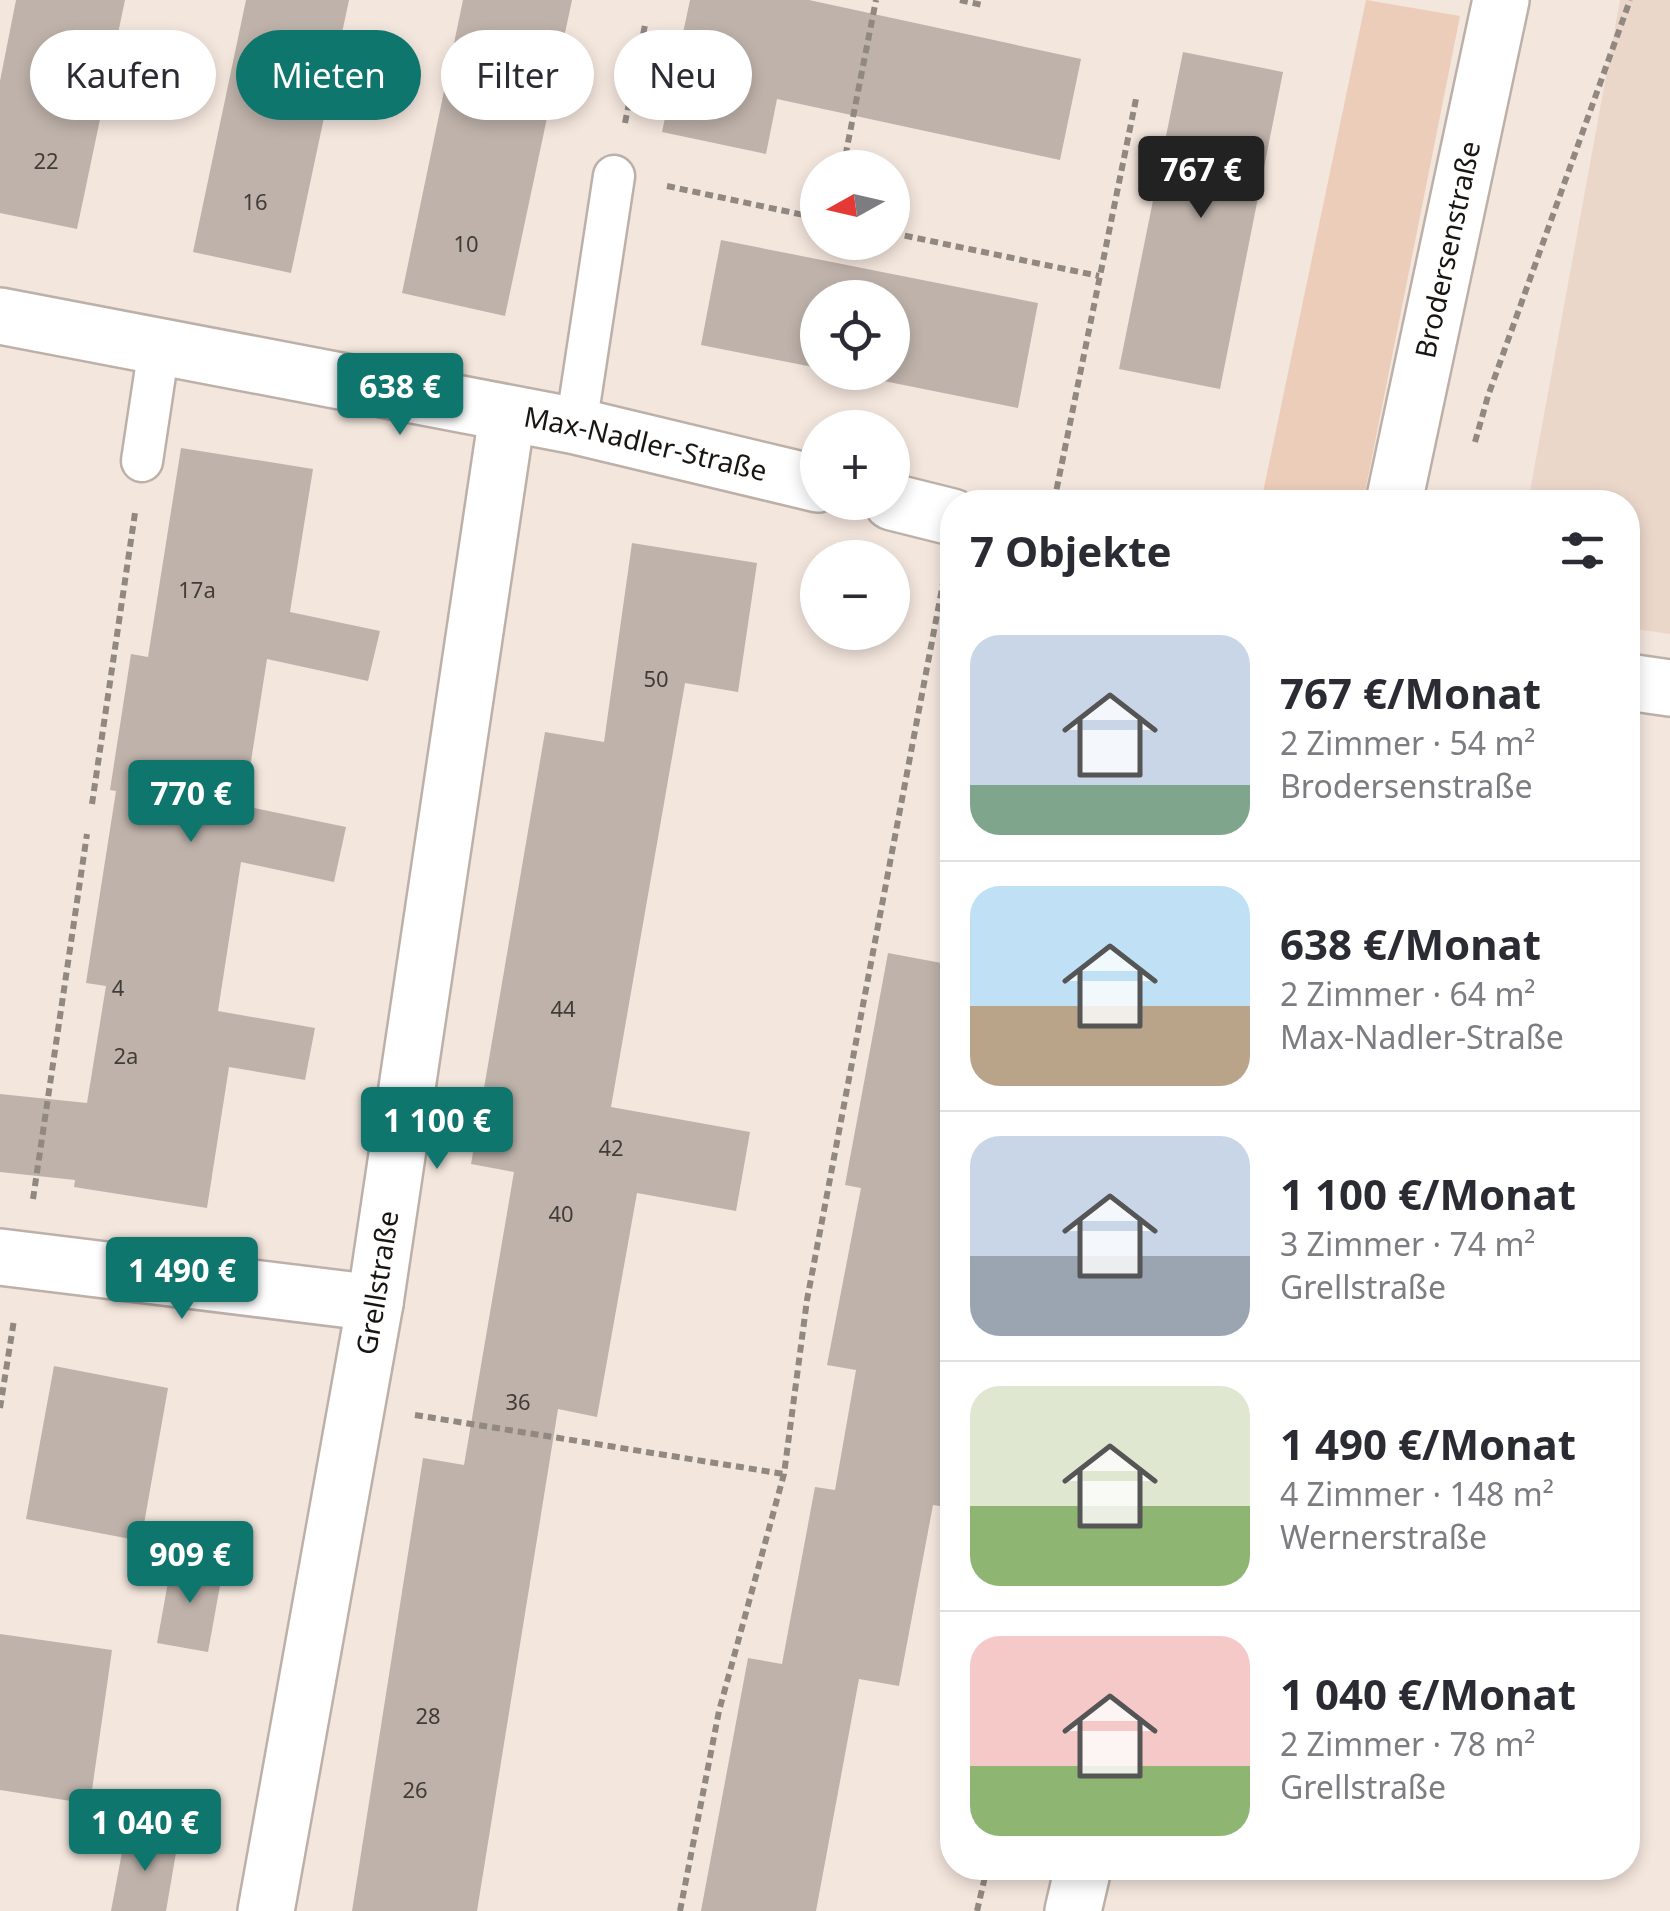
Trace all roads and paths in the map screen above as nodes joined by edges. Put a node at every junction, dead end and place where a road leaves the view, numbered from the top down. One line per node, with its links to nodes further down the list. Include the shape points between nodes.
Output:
1 (876, 0): 8 (path)
2 (960, 0): 5 (path)
3 (1501, 0): 21 (street, Brodersenstraße)
4 (1630, 0): 17 (path)
5 (982, 5)
6 (645, 25): 9 (path)
7 (1136, 98): 12 (path)
8 (847, 150)
9 (614, 176): 10 (path); 16 (lane)
10 (800, 214)
11 (910, 237): 12 (path)
12 (1099, 276): 20 (path)
13 (0, 316): 14 (street, Max-Nadler-Straße)
14 (159, 348): 15 (street, Max-Nadler-Straße); 18 (lane)
15 (507, 416): 16 (street, Max-Nadler-Straße); 30 (street, Grellstraße)
16 (576, 426): 19 (street, Max-Nadler-Straße)
17 (1474, 450)
18 (142, 461): 27 (path)
19 (800, 480)
20 (1056, 490)
21 (1397, 490)
22 (910, 506): 23 (street)
23 (940, 514)
24 (940, 597): 33 (path, via 807,1300)
25 (1640, 684): 26 (street)
26 (1670, 688)
27 (92, 804)
28 (87, 834): 29 (path)
29 (12, 1259): 30 (street); 32 (path)
30 (374, 1303): 31 (street, Grellstraße)
31 (356, 1406): 33 (path); 36 (street, Grellstraße)
32 (0, 1408)
33 (784, 1474): 37 (path, via 720,1712)
34 (984, 1880): 38 (path)
35 (1079, 1880): 39 (street)
36 (266, 1911)
37 (680, 1911)
38 (977, 1911)
39 (1072, 1911)

